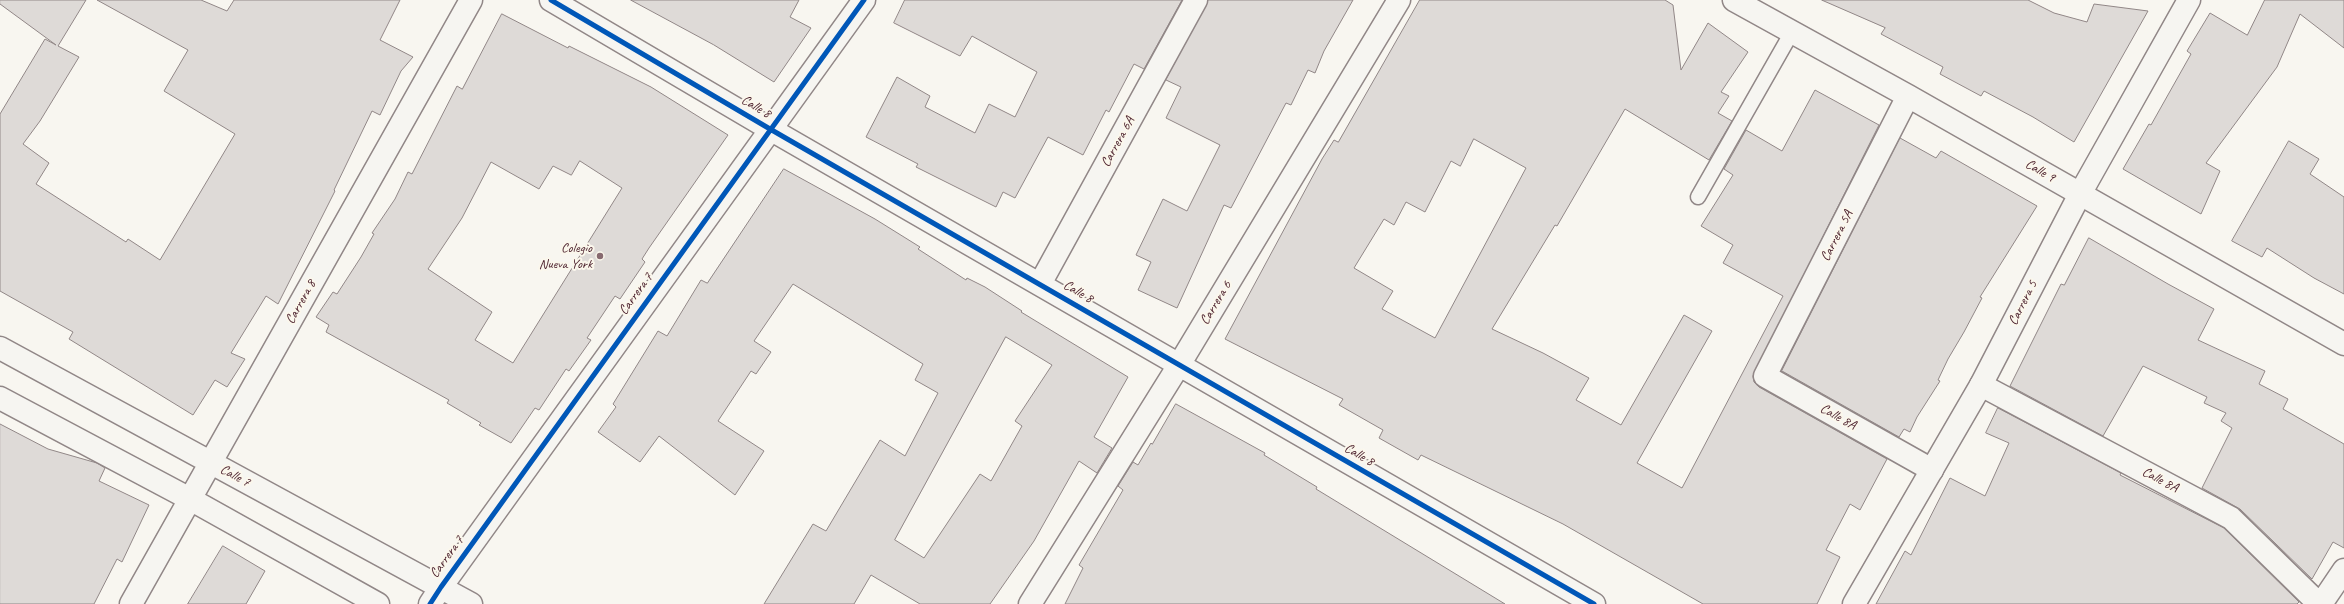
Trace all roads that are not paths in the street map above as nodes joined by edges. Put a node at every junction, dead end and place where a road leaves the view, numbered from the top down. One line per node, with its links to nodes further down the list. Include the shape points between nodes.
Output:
1 (471, 0): 20 (street, Carrera 8)
2 (551, 0): 10 (street, Calle 8)
3 (864, 0): 10 (street, Carrera 7)
4 (1196, 0): 13 (street, Carrera 6A)
5 (1398, 0): 16 (street, Carrera 6)
6 (1734, 0): 8 (street, Calle 9)
7 (2189, 0): 11 (street, Carrera 5)
8 (1792, 32): 9 (street, Calle 9); 12 (lane)
9 (1908, 96): 11 (street, Calle 9); 17 (street, Carrera 5A)
10 (770, 129): 13 (street, Calle 8); 24 (street, Carrera 7)
11 (2080, 194): 14 (street, Calle 9); 18 (street, Carrera 5)
12 (1698, 197)
13 (1040, 284): 16 (street, Calle 8)
14 (2344, 344)
15 (0, 348): 20 (street, Calle 7)
16 (1179, 365): 28 (street, Carrera 6); 29 (street, Calle 8)
17 (1765, 376): 21 (street, Calle 8A)
18 (1981, 385): 21 (street, Carrera 5); 31 (street, Calle 8A, via 2231,518)
19 (0, 398): 22 (street)
20 (211, 463): 22 (street, Carrera 8); 24 (street, Calle 7)
21 (1932, 470): 30 (street, Carrera 5)
22 (190, 499): 25 (street, Carrera 8); 26 (street)
23 (2344, 570): 31 (street)
24 (435, 595): 27 (street, Calle 7)
25 (131, 604)
26 (378, 604)
27 (471, 604)
28 (1030, 604)
29 (1594, 604)
30 (1854, 604)
31 (2320, 604)

